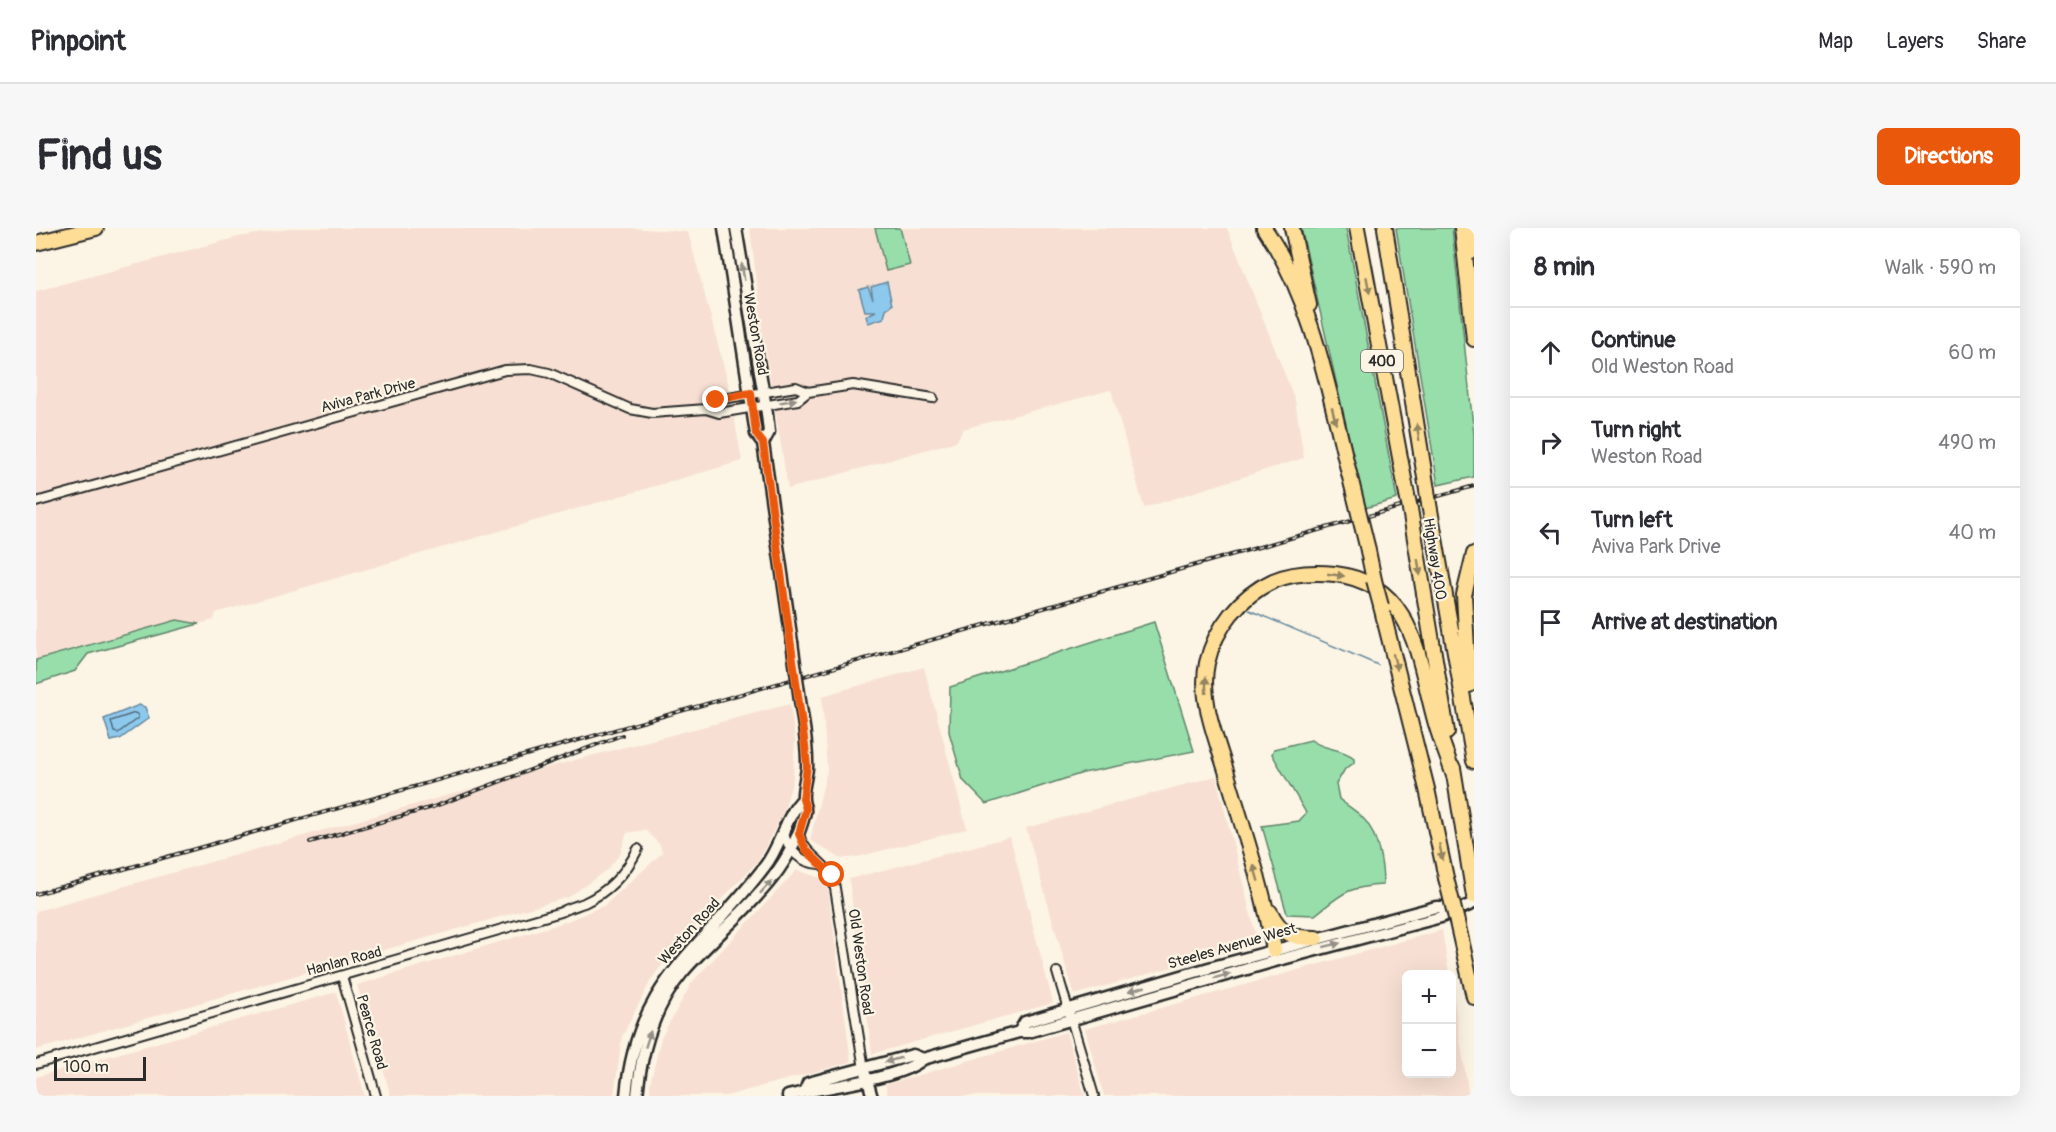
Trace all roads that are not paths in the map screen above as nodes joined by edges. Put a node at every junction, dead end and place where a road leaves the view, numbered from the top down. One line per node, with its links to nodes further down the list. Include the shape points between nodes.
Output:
1 (96, 228): 10 (highway)
2 (724, 228): 16 (main road, Weston Road)
3 (736, 228): 14 (main road, Weston Road, one-way to 3)
4 (1264, 228): 13 (highway, via 1296,290)
5 (1292, 228): 13 (highway)
6 (1357, 228): 25 (highway, Highway 400 / 400, one-way to 25, via 1409,502)
7 (1385, 228): 24 (highway, Highway 400 / 400, one-way to 7)
8 (1462, 228): 11 (highway)
9 (1472, 228): 11 (highway)
10 (36, 243)
11 (1470, 296): 12 (highway)
12 (1474, 339)
13 (1320, 360): 40 (highway, one-way to 40, bridge, via 1427,789)
14 (764, 392): 15 (street, Aviva Park Drive, via 796,387); 16 (street, Aviva Park Drive); 18 (main road, Weston Road)
15 (808, 392): 17 (street, via 853,385); 18 (street, Aviva Park Drive, one-way to 15, via 798,400)
16 (751, 393): 19 (main road, Weston Road); 20 (street, Aviva Park Drive, via 716,400)
17 (933, 398)
18 (765, 405): 19 (street, Aviva Park Drive); 21 (main road, Weston Road, via 769,432)
19 (753, 406): 20 (street, Aviva Park Drive, via 719,413); 21 (main road, Weston Road, via 756,434)
20 (706, 409): 22 (street, Aviva Park Drive, via 652,413 630,409 549,373 505,370)
21 (763, 443): 26 (main road, Weston Road, bridge, via 800,699 807,766)
22 (36, 502)
23 (1474, 555): 24 (highway, via 1464,595)
24 (1474, 760)
25 (1454, 776): 32 (highway, one-way to 25, via 1208,708 1206,681 1207,663 1220,630 1232,611 1264,585 1284,576 1344,576 1365,582 1394,604 1407,621 1417,646); 33 (highway, Highway 400 / 400)
26 (803, 799): 27 (main road, Weston Road, via 794,807); 28 (main road, Weston Road, via 806,809)
27 (784, 833): 30 (street); 45 (main road, Weston Road, via 766,864 672,970 649,1005 637,1036)
28 (799, 834): 30 (main road, Weston Road); 31 (street, Old Weston Road, via 806,850)
29 (638, 849): 39 (street, Hanlan Road, via 623,875 585,902)
30 (790, 851): 31 (street, via 811,864); 46 (main road, Weston Road, one-way to 30, via 640,1062 665,999 681,974 770,884)
31 (820, 864): 43 (street, Old Weston Road, via 834,882)
32 (1262, 895): 36 (highway, via 1282,930 1296,938); 37 (highway)
33 (1474, 896)
34 (1474, 903): 35 (main road, Steeles Avenue West)
35 (1459, 908): 36 (main road, Steeles Avenue West, via 1436,907); 37 (main road, Steeles Avenue West, one-way to 35, via 1441,917)
36 (1316, 938): 37 (main road, Steeles Avenue West)
37 (1275, 955): 41 (main road, Steeles Avenue West)
38 (1057, 972): 41 (street)
39 (342, 976): 42 (street, Hanlan Road); 44 (street, Pearce Road)
40 (1474, 997)
41 (1069, 1015): 43 (main road, Steeles Avenue West, via 1028,1032 923,1059 916,1065); 49 (street)
42 (36, 1064)
43 (865, 1074): 47 (main road, Steeles Avenue West, via 811,1093); 48 (street)
44 (376, 1096)
45 (626, 1096)
46 (637, 1096)
47 (788, 1096)
48 (872, 1096)
49 (1094, 1096)

